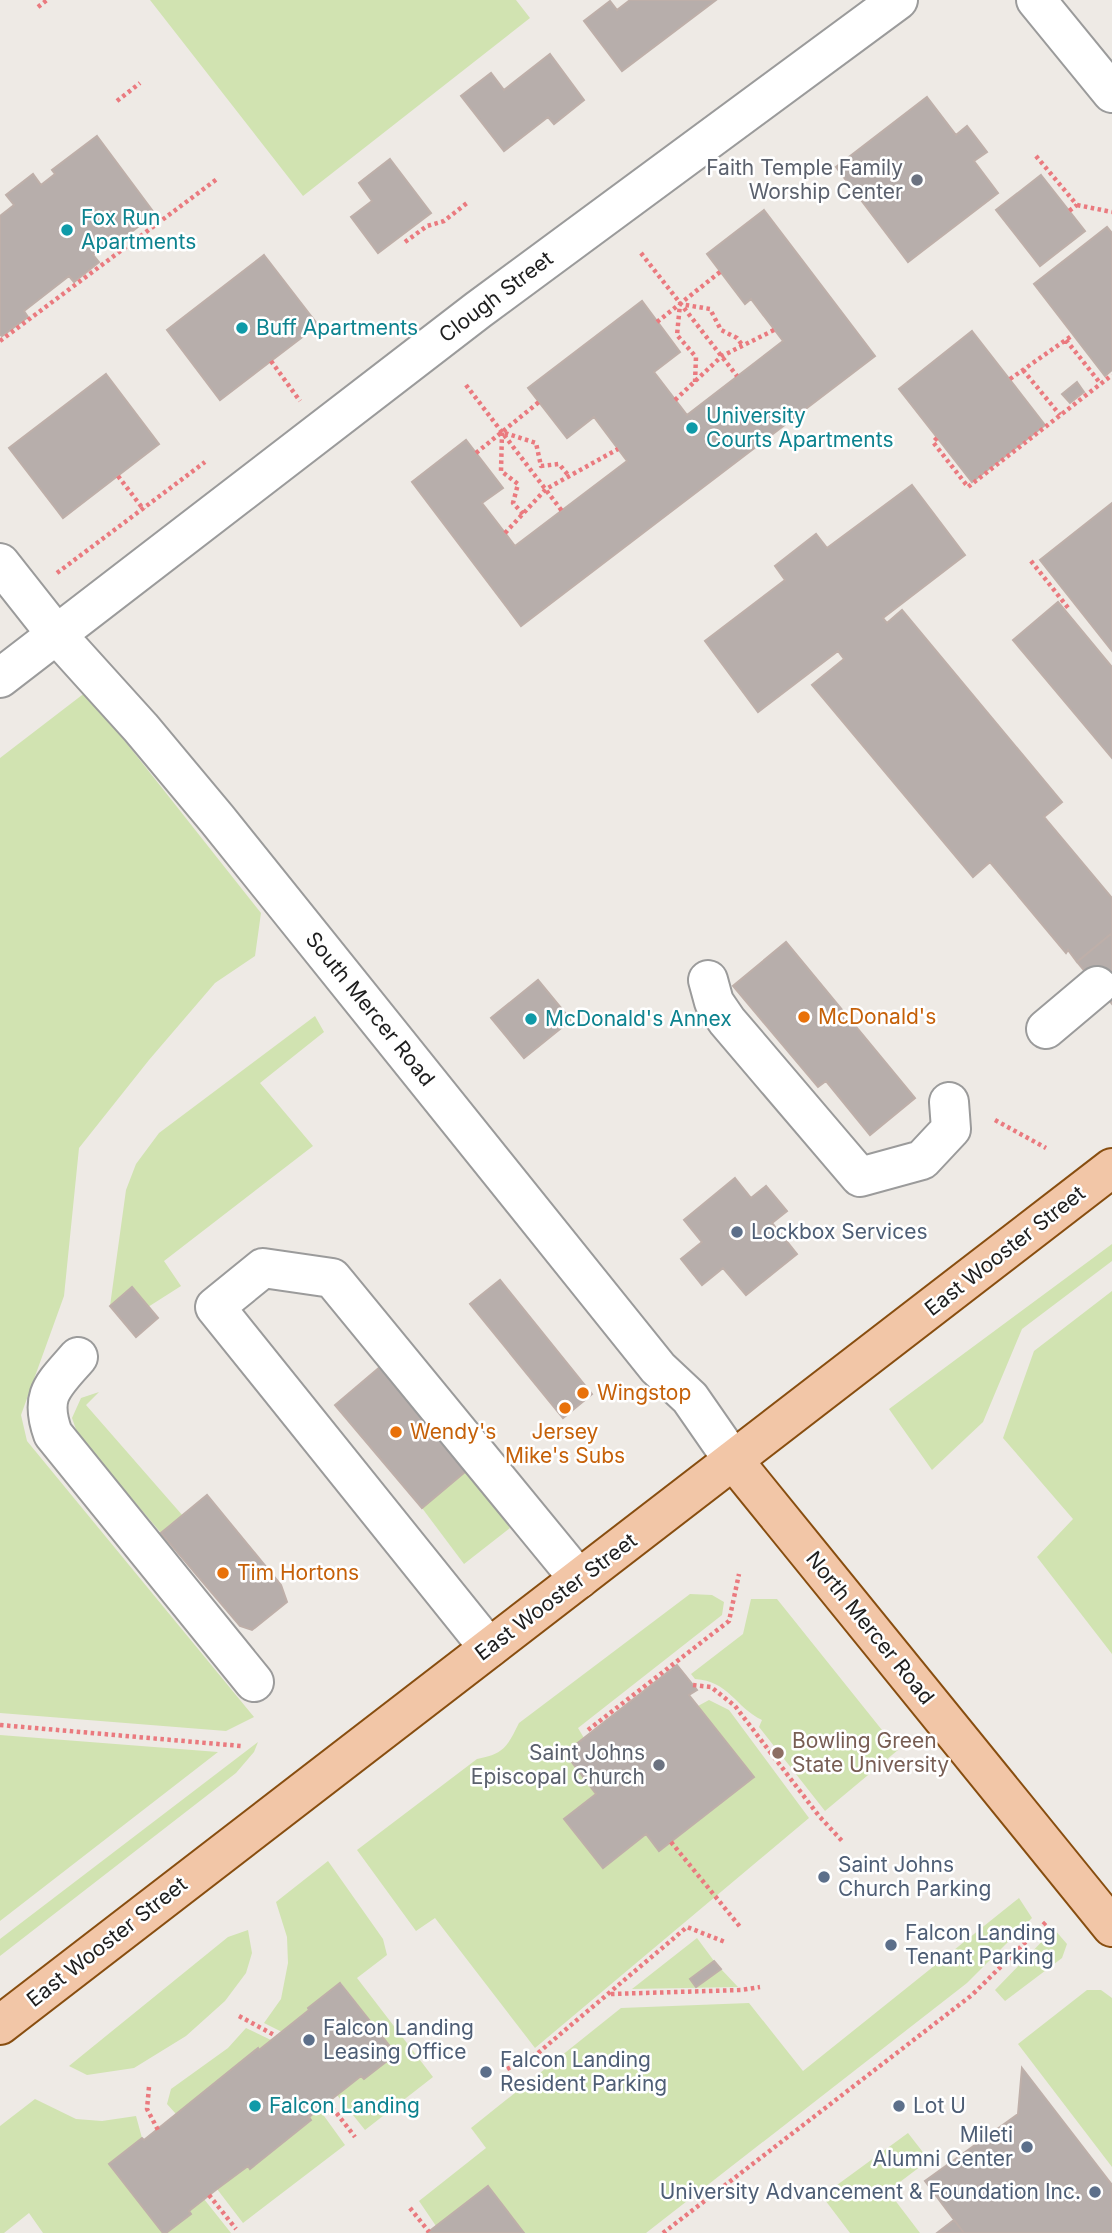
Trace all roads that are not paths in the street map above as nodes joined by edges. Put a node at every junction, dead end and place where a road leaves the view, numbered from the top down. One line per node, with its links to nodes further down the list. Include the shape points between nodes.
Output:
1 (898, 0): 5 (street, Clough Street, via 478,310)
2 (1037, 0): 3 (street)
3 (1112, 93)
4 (0, 563): 5 (street, South Mercer Road)
5 (56, 634): 6 (street, Clough Street); 13 (street, South Mercer Road, via 217,819 658,1368 690,1398)
6 (0, 678)
7 (708, 980): 10 (street, via 714,1002 727,1021 860,1177 922,1160 951,1129)
8 (1097, 986): 9 (street)
9 (1045, 1029)
10 (949, 1102)
11 (1112, 1168): 13 (main road, East Wooster Street)
12 (78, 1357): 16 (street, via 47,1400 53,1434)
13 (733, 1460): 14 (main road, East Wooster Street); 17 (main road, North Mercer Road)
14 (579, 1579): 15 (main road, East Wooster Street); 15 (street, via 332,1278 263,1268 215,1307)
15 (489, 1648): 18 (main road, East Wooster Street)
16 (254, 1682)
17 (1112, 1927)
18 (0, 2025)

